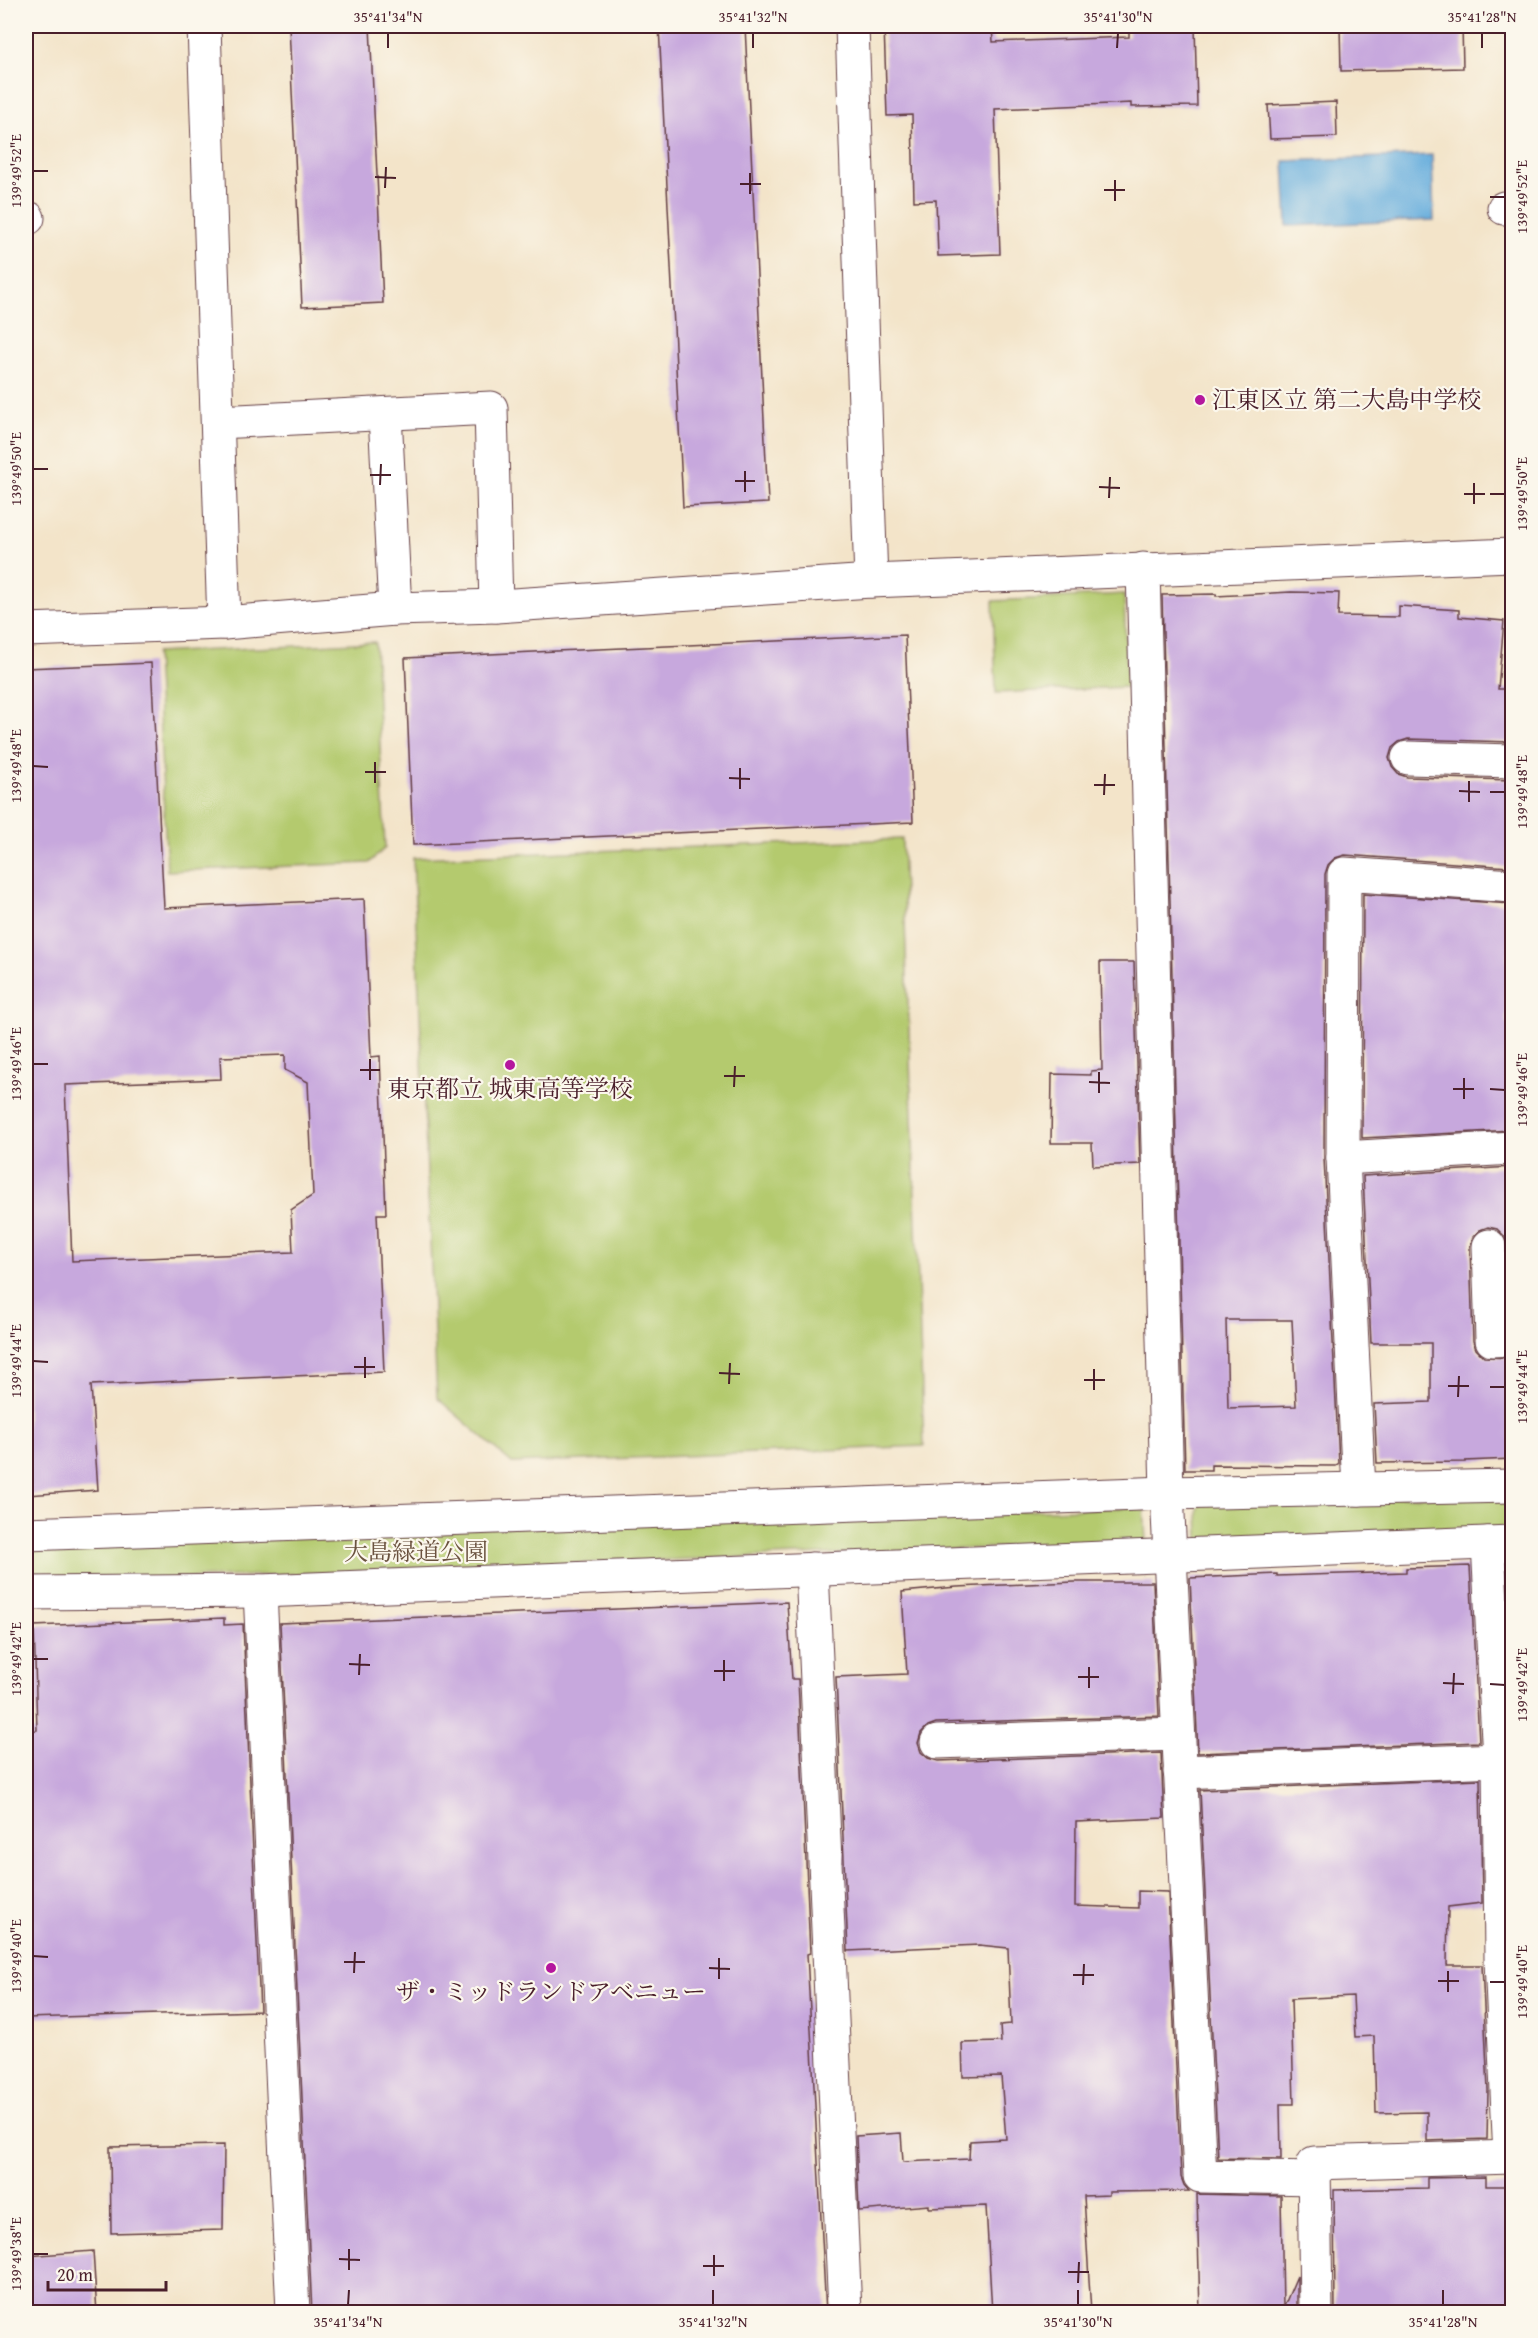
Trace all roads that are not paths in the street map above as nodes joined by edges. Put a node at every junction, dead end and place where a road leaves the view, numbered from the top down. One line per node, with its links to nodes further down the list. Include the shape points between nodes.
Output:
1 (204, 26): 4 (street)
2 (852, 26): 7 (street)
3 (385, 414): 4 (street); 8 (street, via 491,408); 9 (street)
4 (218, 422): 10 (street)
5 (1512, 555): 6 (street)
6 (1143, 569): 7 (street); 21 (street)
7 (872, 581): 8 (street)
8 (496, 606): 9 (street)
9 (395, 609): 10 (street)
10 (224, 623): 11 (street)
11 (26, 630)
12 (1408, 758): 13 (street)
13 (1512, 761)
14 (1512, 886): 16 (street, via 1344,874)
15 (1512, 1148): 16 (street)
16 (1343, 1158): 20 (street)
17 (1489, 1246): 18 (street, via 1492,1340)
18 (1512, 1339)
19 (1512, 1486): 20 (street)
20 (1359, 1489): 21 (street)
21 (1167, 1493): 22 (street); 24 (street)
22 (26, 1534)
23 (1500, 1543): 24 (street); 30 (street)
24 (1170, 1555): 25 (street); 28 (street)
25 (812, 1569): 26 (street); 35 (street)
26 (260, 1591): 27 (street); 34 (street)
27 (26, 1593)
28 (1178, 1734): 29 (street); 31 (street)
29 (936, 1742)
30 (1499, 1760): 31 (street); 32 (street, via 1501,1960)
31 (1180, 1772): 33 (street, via 1200,2176)
32 (1511, 2157): 33 (street, via 1314,2163)
33 (1314, 2178): 36 (street)
34 (293, 2313)
35 (845, 2313)
36 (1316, 2313)

